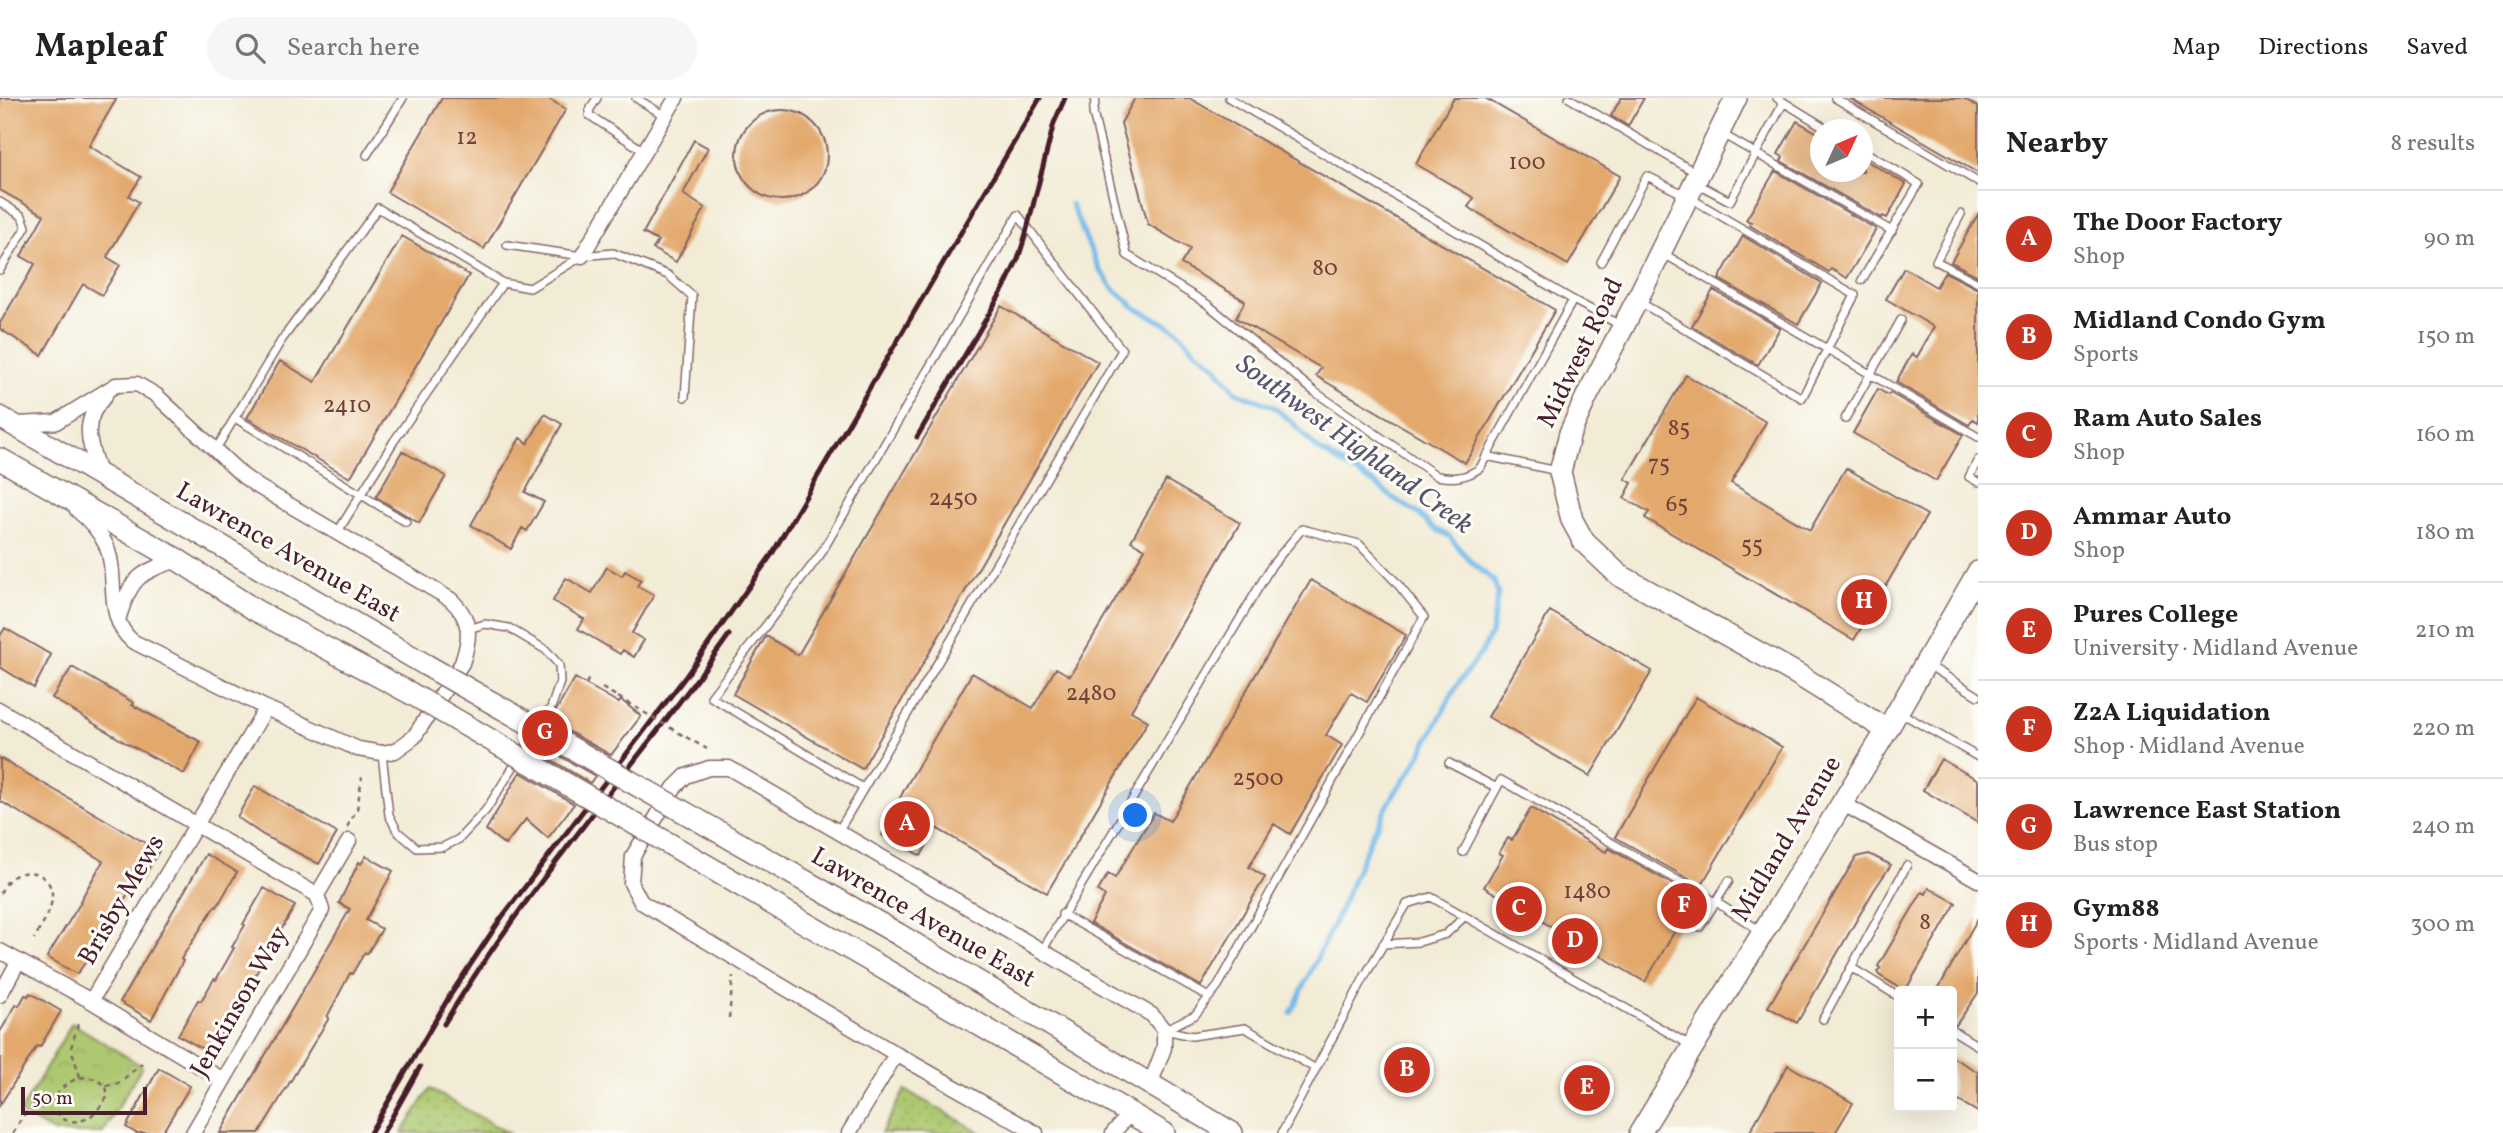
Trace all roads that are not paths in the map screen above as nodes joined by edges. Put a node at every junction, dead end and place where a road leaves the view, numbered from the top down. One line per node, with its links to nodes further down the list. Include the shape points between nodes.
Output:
1 (403, 98): 16 (lane)
2 (597, 98): 14 (lane, via 589,115)
3 (636, 98): 11 (lane)
4 (676, 98): 11 (street)
5 (1096, 98): 44 (lane, via 1093,113 1127,255 1207,304 1315,392 1437,476 1469,475 1480,468)
6 (1229, 98): 31 (lane)
7 (1569, 98): 19 (lane)
8 (1735, 98): 13 (main road, Midwest Road)
9 (1835, 98): 18 (lane)
10 (1780, 100): 12 (lane); 15 (lane)
11 (665, 116): 14 (street)
12 (1811, 119)
13 (1719, 132): 15 (lane); 19 (main road, Midwest Road)
14 (644, 152): 25 (street)
15 (1757, 154): 19 (lane, via 1730,201); 22 (lane)
16 (367, 155)
17 (1873, 156): 22 (lane, via 1919,184)
18 (1978, 182)
19 (1693, 184): 24 (main road, Midwest Road); 26 (lane, via 1647,176); 35 (lane, via 1855,295)
20 (0, 202): 27 (lane, via 22,216 26,227)
21 (1961, 214): 30 (lane, via 1936,261)
22 (1892, 231): 28 (lane)
23 (507, 245): 25 (lane)
24 (1660, 252): 32 (main road, Midwest Road); 35 (lane)
25 (582, 256): 29 (lane, via 530,288); 38 (lane, via 612,253 668,275 692,296)
26 (1601, 262)
27 (0, 270)
28 (1862, 280)
29 (503, 283): 39 (lane, via 378,208 281,341); 51 (lane)
30 (1978, 284)
31 (1573, 300): 34 (lane); 44 (lane)
32 (1637, 300): 34 (main road, Midwest Road); 35 (lane, via 1802,398)
33 (1901, 320): 36 (lane)
34 (1624, 327): 47 (main road, Midwest Road, via 1570,433)
35 (1828, 350): 36 (lane)
36 (1870, 374): 40 (lane); 42 (lane)
37 (116, 385): 41 (street, Lawrence Avenue East, via 56,422); 43 (street, Lawrence Avenue East, via 137,384 156,395); 48 (street, via 89,422 89,441)
38 (685, 397)
39 (235, 418): 43 (lane); 51 (lane)
40 (1846, 419)
41 (6, 420): 48 (main road, Lawrence Avenue East)
42 (1978, 437)
43 (215, 450): 53 (street, Lawrence Avenue East, via 257,486)
44 (1486, 456): 47 (lane)
45 (0, 458): 50 (main road)
46 (1978, 460): 49 (lane, via 1969,477)
47 (1560, 472): 63 (main road, Midwest Road, via 1572,520 1584,542 1619,575)
48 (99, 473): 100 (main road, Lawrence Avenue East, bridge, via 898,934)
49 (1978, 482)
50 (63, 496): 54 (main road); 56 (street, via 106,545)
51 (360, 496): 52 (lane); 53 (lane)
52 (406, 522)
53 (337, 533): 57 (street, Lawrence Avenue East, via 450,599 462,610)
54 (178, 560): 56 (street, via 148,569 136,580); 101 (main road, bridge, via 255,610 411,693)
55 (1978, 572): 58 (main road, Midland Avenue)
56 (117, 621): 60 (street, via 132,641)
57 (468, 629): 64 (street, via 462,663 414,737 395,751); 64 (lane, via 485,624 509,628 545,650 559,665 560,682 551,708 486,810 459,839 443,847 416,848 398,832 389,815)
58 (1925, 663): 59 (lane); 62 (main road, Midland Avenue)
59 (1978, 696)
60 (266, 708): 64 (street, via 358,749); 70 (street, Brisby Mews)
61 (0, 710): 70 (street)
62 (1898, 711): 63 (main road, Midland Avenue); 65 (lane)
63 (1887, 730): 69 (main road, Midland Avenue)
64 (382, 753)
65 (1978, 757)
66 (1449, 763): 68 (lane)
67 (863, 788): 67 (lane, via 1122,350 1018,215 820,555 711,697); 71 (lane)
68 (1497, 788): 73 (lane); 78 (lane, via 1501,780)
69 (1842, 803): 75 (street); 82 (main road, Midland Avenue)
70 (196, 824): 77 (street); 91 (street, Brisby Mews)
71 (837, 832): 85 (street, Lawrence Avenue East); 97 (street, Lawrence Avenue East, via 729,768 709,768 686,776 674,788 633,856 631,883 641,902)
72 (349, 841): 77 (street, Jenkinson Way)
73 (1463, 852)
74 (1907, 865): 87 (lane)
75 (1978, 880)
76 (1729, 881): 78 (lane)
77 (317, 895): 99 (street, Jenkinson Way, via 322,910)
78 (1716, 902): 81 (lane); 82 (lane)
79 (1062, 914): 85 (lane); 90 (lane); 90 (lane, via 1272,565 1302,528 1359,544 1424,617)
80 (1464, 917): 83 (lane, via 1446,934 1419,942); 83 (lane, via 1431,897 1407,904); 96 (lane)
81 (1700, 927)
82 (1763, 933): 96 (main road, Midland Avenue)
83 (1383, 944): 98 (lane)
84 (0, 951): 86 (street)
85 (1042, 951): 93 (street, Lawrence Avenue East, via 1152,1015)
86 (19, 962): 89 (street); 91 (street)
87 (1852, 968): 88 (lane); 92 (lane)
88 (1894, 994)
89 (0, 995)
90 (1209, 998): 93 (lane, via 1195,1015)
91 (92, 1001): 99 (street)
92 (1823, 1019)
93 (1164, 1030): 98 (lane, via 1192,1036 1245,1028); 100 (street, via 1164,1048)
94 (1957, 1032): 95 (lane)
95 (1977, 1042)
96 (1693, 1046): 109 (main road, Midland Avenue)
97 (897, 1054): 103 (street); 104 (street, Lawrence Avenue East)
98 (1316, 1069): 108 (lane)
99 (223, 1080): 102 (street, Jenkinson Way)
100 (1150, 1085): 107 (main road, Lawrence Avenue East)
101 (1131, 1112): 105 (street); 106 (main road)
102 (193, 1133)
103 (849, 1133)
104 (1036, 1133)
105 (1113, 1133)
106 (1164, 1133)
107 (1232, 1133)
108 (1282, 1133)
109 (1640, 1133)

